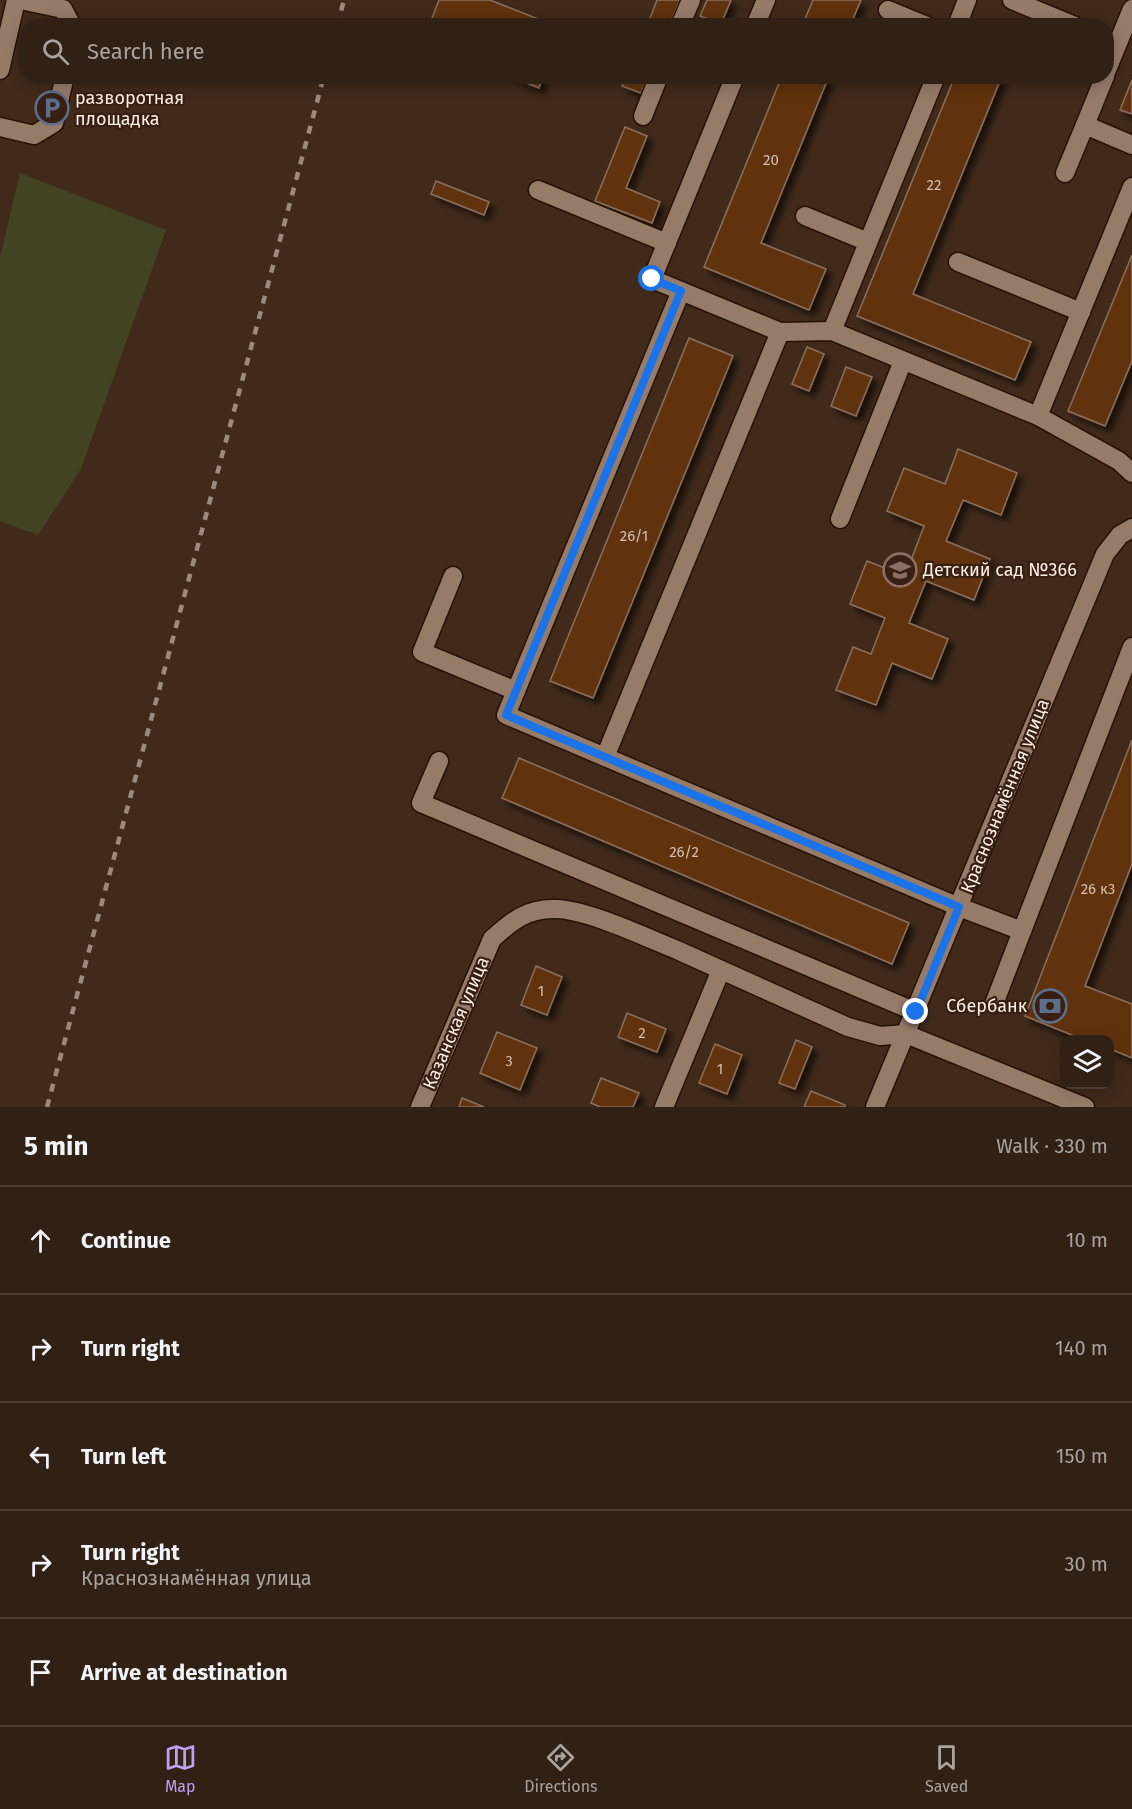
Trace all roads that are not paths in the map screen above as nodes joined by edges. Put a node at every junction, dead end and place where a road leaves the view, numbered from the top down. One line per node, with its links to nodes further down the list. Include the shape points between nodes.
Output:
1 (18, 0): 8 (street, via 63,9); 15 (street)
2 (691, 0): 9 (street)
3 (766, 0): 10 (street)
4 (967, 0): 12 (street)
5 (1012, 0): 13 (street)
6 (1132, 9): 14 (street)
7 (888, 10): 11 (street)
8 (68, 18)
9 (683, 18)
10 (758, 18)
11 (908, 18)
12 (960, 18)
13 (1056, 18)
14 (1114, 38)
15 (0, 70)
16 (63, 84): 23 (street, via 54,123 34,135)
17 (656, 84): 21 (street)
18 (732, 84): 30 (street)
19 (933, 84): 29 (street)
20 (1102, 84): 22 (street)
21 (643, 116)
22 (1085, 125): 24 (street); 25 (street)
23 (0, 127)
24 (1132, 145)
25 (1065, 173)
26 (1132, 187): 33 (street)
27 (538, 190): 30 (street)
28 (805, 216): 29 (street)
29 (868, 242): 35 (street)
30 (667, 243): 32 (street, via 652,279)
31 (958, 262): 33 (street)
32 (681, 291): 34 (street); 43 (street)
33 (1081, 312): 37 (street)
34 (780, 332): 35 (street); 44 (street)
35 (832, 332): 36 (street)
36 (903, 361): 37 (street); 39 (street)
37 (1038, 416): 38 (street, via 1119,460)
38 (1132, 473)
39 (840, 519)
40 (1132, 528): 46 (street, Краснознамённая улица, via 1120,535 1105,554)
41 (453, 576): 43 (street, via 422,652)
42 (1130, 659): 47 (street)
43 (516, 691): 44 (street, via 506,715)
44 (605, 757): 46 (street)
45 (439, 761): 50 (street, via 421,803)
46 (959, 907): 47 (street); 50 (street, Краснознамённая улица)
47 (1022, 931): 49 (street)
48 (721, 970): 51 (street, via 848,1027 880,1036); 52 (street, Казанская улица, via 637,933 584,915 557,909 537,910 512,920 492,939); 53 (street)
49 (994, 1004)
50 (916, 1012): 51 (street, Краснознамённая улица)
51 (906, 1034): 54 (street, Краснознамённая улица); 55 (street)
52 (420, 1107)
53 (664, 1107)
54 (875, 1107)
55 (1085, 1107)

